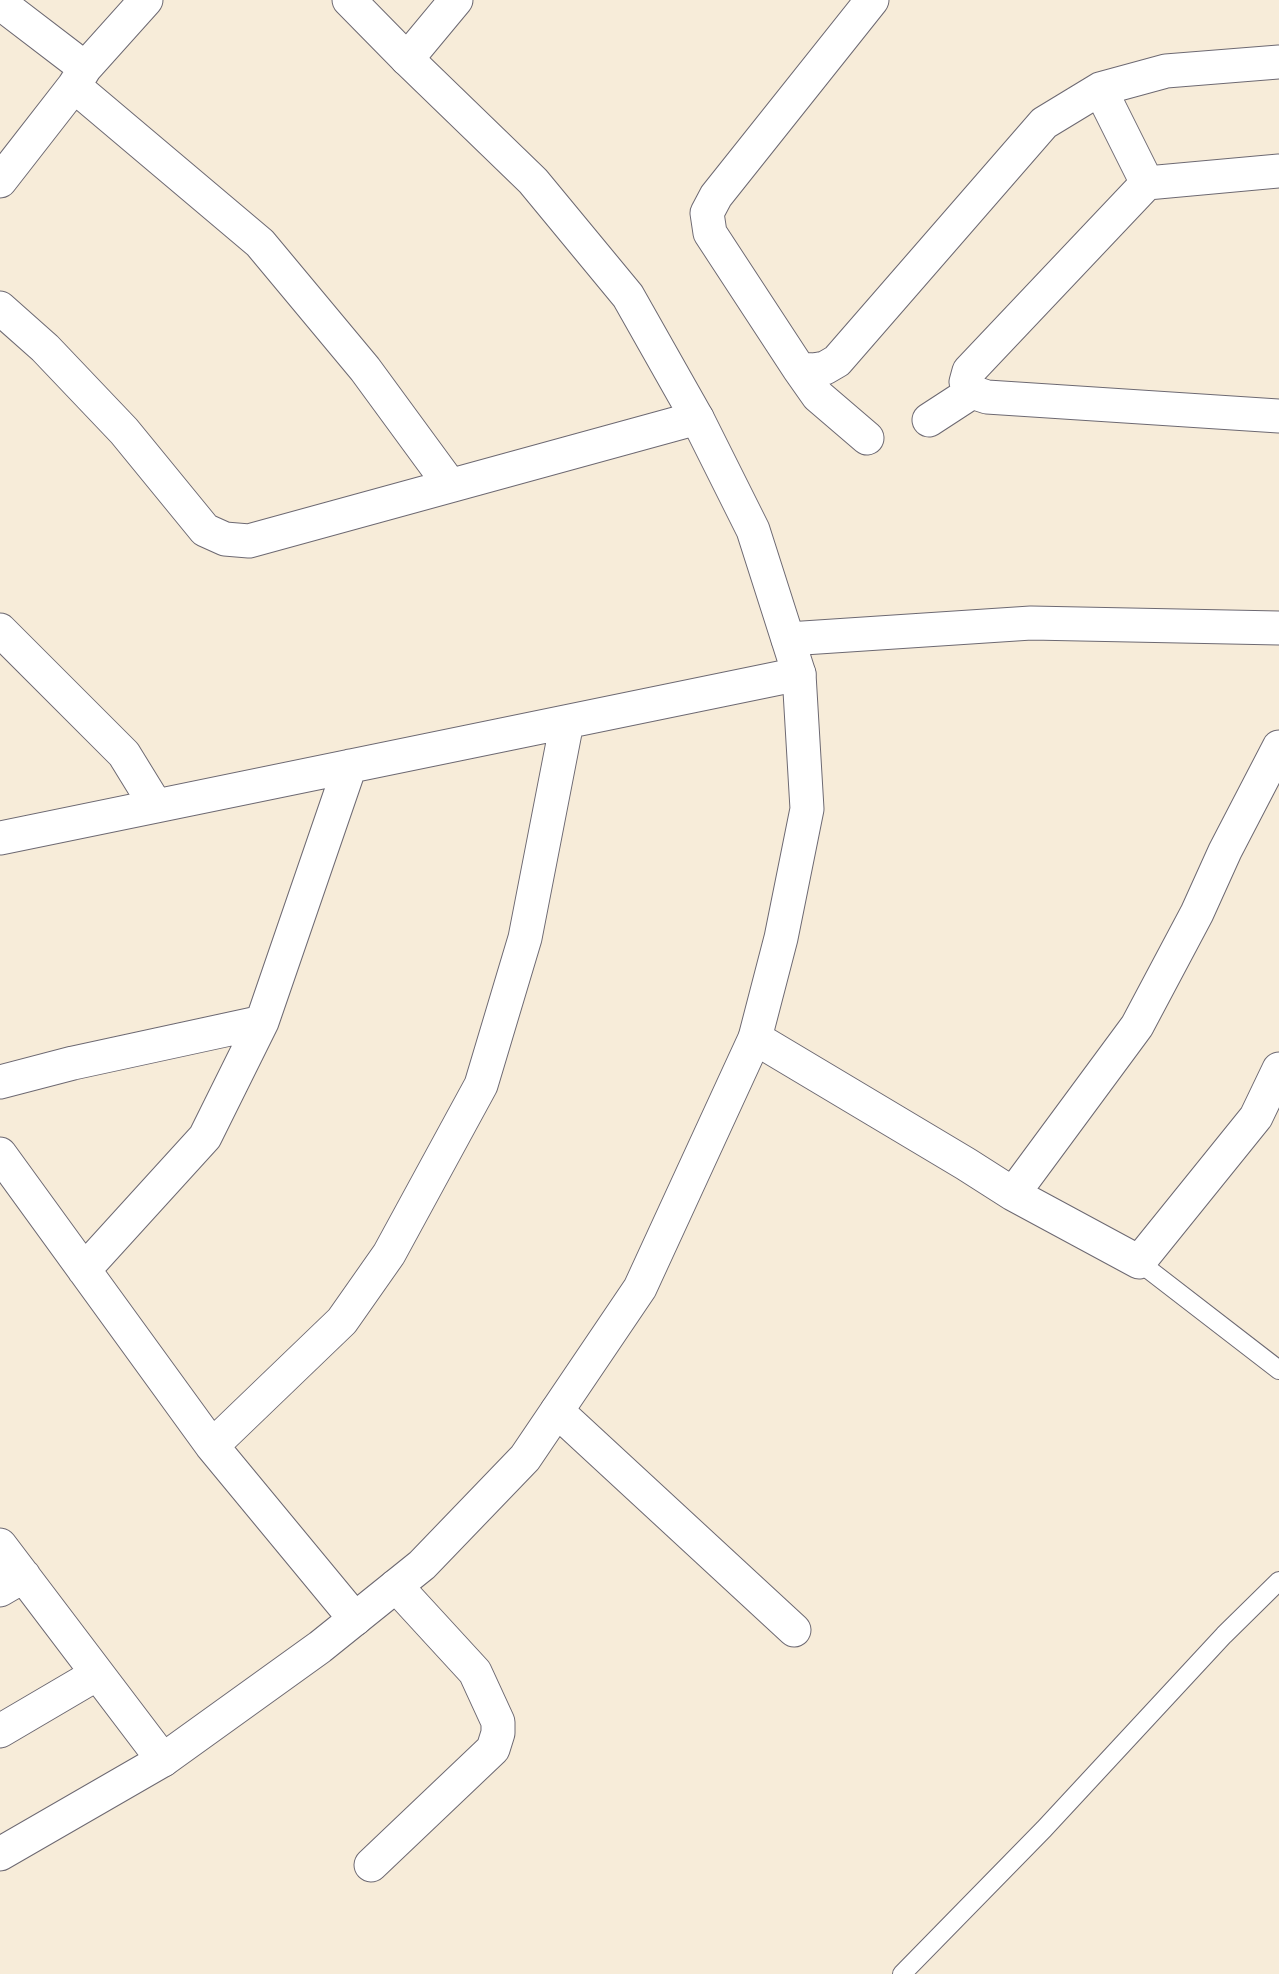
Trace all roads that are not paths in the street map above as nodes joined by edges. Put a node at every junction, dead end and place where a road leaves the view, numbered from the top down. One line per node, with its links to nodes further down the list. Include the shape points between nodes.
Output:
1 (146, 0): 8 (street)
2 (349, 0): 6 (street)
3 (456, 0): 6 (street)
4 (872, 0): 14 (street, via 716,196 707,213 710,233)
5 (0, 3): 8 (street)
6 (407, 59): 17 (street, via 533,181 628,296)
7 (1279, 62): 9 (street, via 1166,71)
8 (79, 77): 11 (street); 20 (street, via 260,243 365,369)
9 (1100, 89): 12 (street); 14 (street, via 1044,123 837,361 825,368)
10 (1279, 171): 12 (street)
11 (0, 181)
12 (1147, 183): 15 (street, via 969,371 966,382)
13 (0, 308): 20 (street, via 45,348 124,430 205,530 225,539 249,541)
14 (799, 369): 19 (street, via 818,396)
15 (972, 392): 16 (street, via 987,397); 18 (street)
16 (1279, 416)
17 (697, 417): 20 (street); 23 (street, via 753,530)
18 (929, 420)
19 (867, 438)
20 (450, 485)
21 (1279, 628): 23 (street, via 1031,623)
22 (0, 630): 28 (street, via 124,754)
23 (788, 639): 24 (street)
24 (799, 674): 25 (street); 31 (street, via 807,809 781,938)
25 (567, 722): 27 (street); 40 (street, via 525,938 481,1085 389,1254 342,1321)
26 (1279, 747): 35 (street, via 1137,1026)
27 (350, 766): 28 (street); 30 (street)
28 (156, 806): 29 (street)
29 (0, 837)
30 (262, 1022): 33 (street); 37 (street, via 205,1137)
31 (755, 1038): 35 (street); 39 (street, via 640,1288)
32 (1279, 1070): 36 (street, via 1256,1117)
33 (0, 1082)
34 (0, 1154): 37 (street)
35 (1012, 1194): 36 (street)
36 (1139, 1262): 38 (lane)
37 (84, 1270): 40 (street)
38 (1279, 1370)
39 (557, 1411): 44 (street, via 525,1458); 46 (street)
40 (212, 1446): 45 (street)
41 (0, 1545): 43 (street)
42 (1279, 1581): 52 (lane)
43 (12, 1583): 47 (street)
44 (396, 1586): 45 (street); 51 (street, via 475,1672 498,1722 498,1733 493,1749)
45 (355, 1619): 49 (street)
46 (794, 1630)
47 (97, 1674): 48 (street); 49 (street)
48 (0, 1731)
49 (163, 1760): 50 (street)
50 (0, 1854)
51 (371, 1865)
52 (902, 1974)

